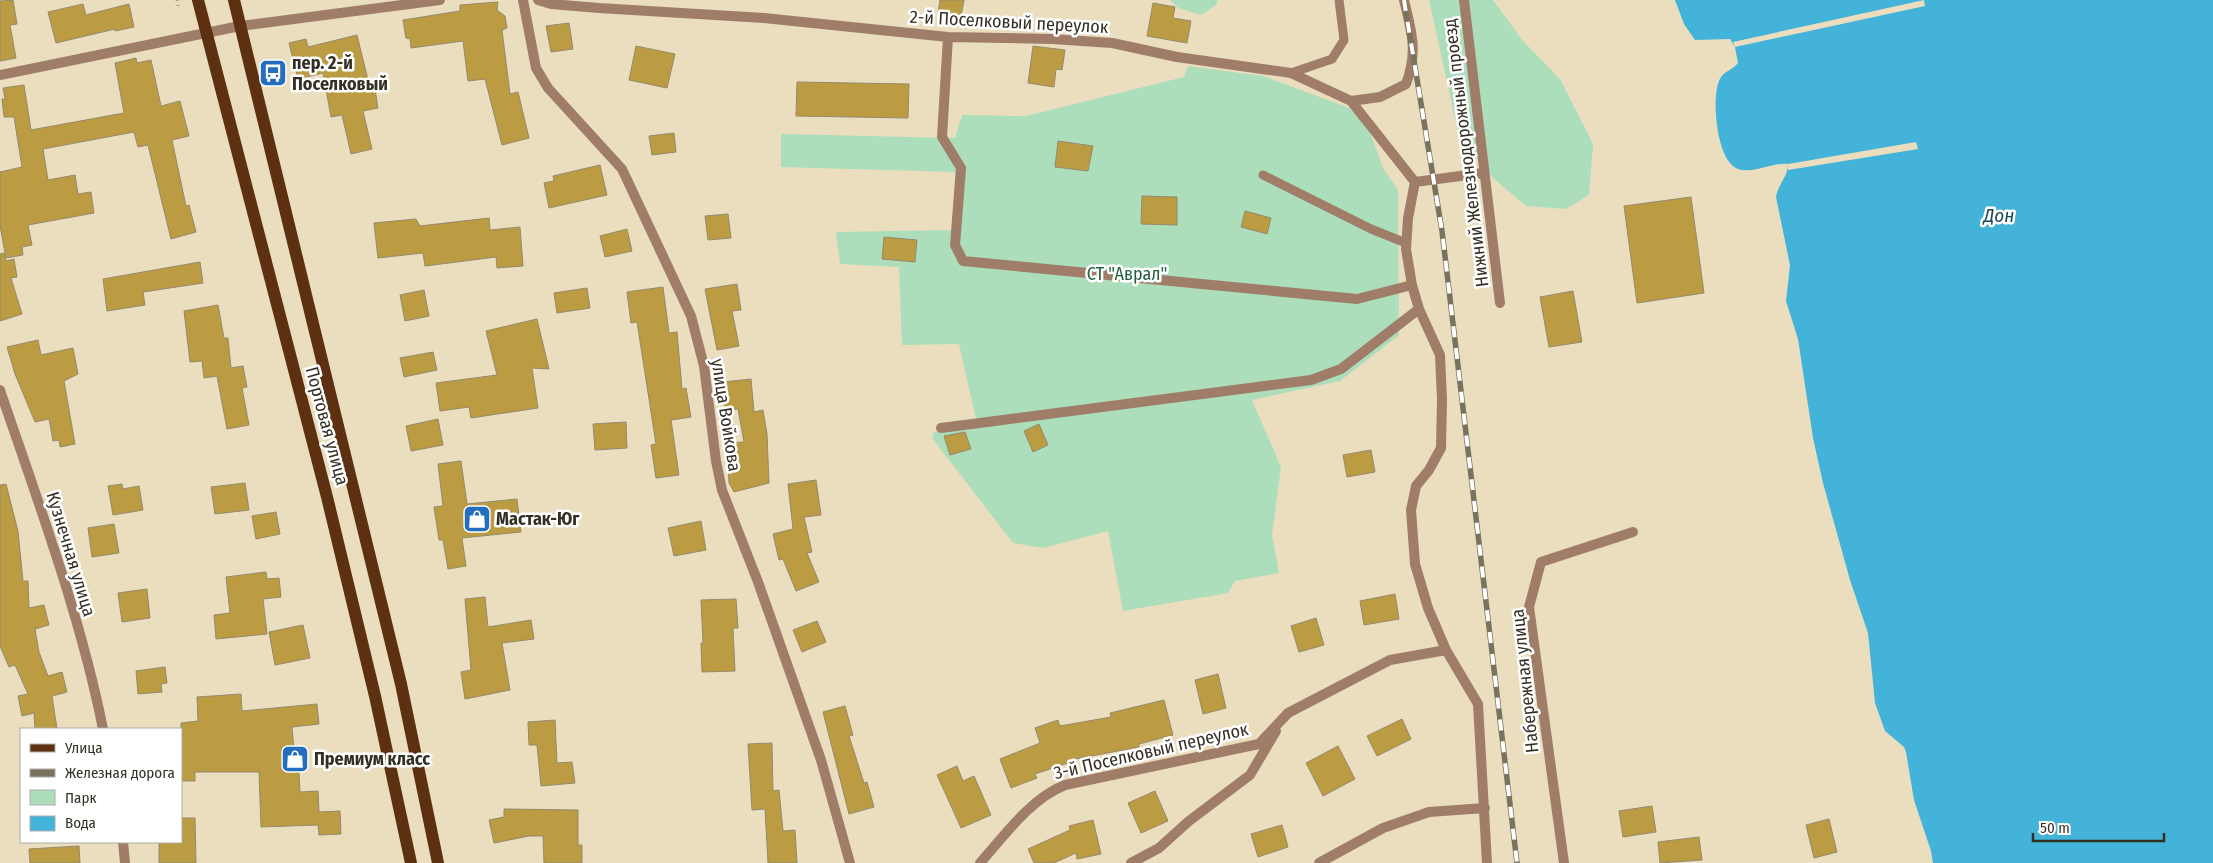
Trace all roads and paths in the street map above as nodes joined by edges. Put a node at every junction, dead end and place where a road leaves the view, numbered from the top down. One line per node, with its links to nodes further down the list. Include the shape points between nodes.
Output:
1 (177, 0): 10 (path)
2 (198, 0): 12 (main road, Портовая улица)
3 (234, 0): 11 (main road, Портовая улица)
4 (440, 0): 11 (street)
5 (523, 0): 35 (street, улица Войкова, via 536,68 548,88 622,169 691,316 704,366 722,490 820,760)
6 (538, 0): 13 (street, 2-й Поселковый переулок, via 551,4 764,18)
7 (1339, 0): 14 (lane, via 1344,40 1332,59)
8 (1404, 0): 16 (street, via 1412,34 1414,64 1406,84 1380,97)
9 (1464, 0): 17 (street, Нижний Железнодорожный проезд)
10 (178, 6)
11 (240, 26): 12 (street); 34 (main road, Портовая улица, via 398,675)
12 (206, 33): 15 (street); 33 (main road, Портовая улица, via 327,497)
13 (948, 37): 14 (street, 2-й Поселковый переулок, via 1112,43 1186,58); 21 (street, via 942,137 961,168 955,245 963,261 1357,299)
14 (1291, 73): 16 (street, 2-й Поселковый переулок)
15 (0, 75)
16 (1351, 101): 19 (street)
17 (1483, 173): 19 (street); 22 (street, Нижний Железнодорожный проезд)
18 (1263, 175): 20 (lane, via 1371,229)
19 (1415, 182): 20 (street)
20 (1406, 242): 21 (street)
21 (1412, 285): 23 (street)
22 (1500, 303)
23 (1419, 309): 25 (street, via 1341,369 1311,380); 27 (street, via 1440,355 1442,400 1441,448 1416,486 1411,510 1415,564 1428,608)
24 (0, 390): 29 (street, Кузнечная улица, via 46,527)
25 (941, 428)
26 (1633, 532): 40 (street, Набережная улица, via 1541,562 1530,607)
27 (1446, 650): 28 (street, 3-й Поселковый переулок, via 1390,660); 30 (street, via 1478,704)
28 (1288, 713): 36 (street, 3-й Поселковый переулок, via 1259,744 1065,785 1048,792); 37 (street, 3-й Поселковый переулок, via 1250,774 1159,848)
29 (104, 728)
30 (1485, 808): 38 (street, via 1429,812 1383,828); 39 (street)
31 (123, 843): 32 (street)
32 (125, 863)
33 (411, 863)
34 (438, 863)
35 (850, 863)
36 (980, 863)
37 (1131, 863)
38 (1319, 863)
39 (1487, 863)
40 (1564, 863)

